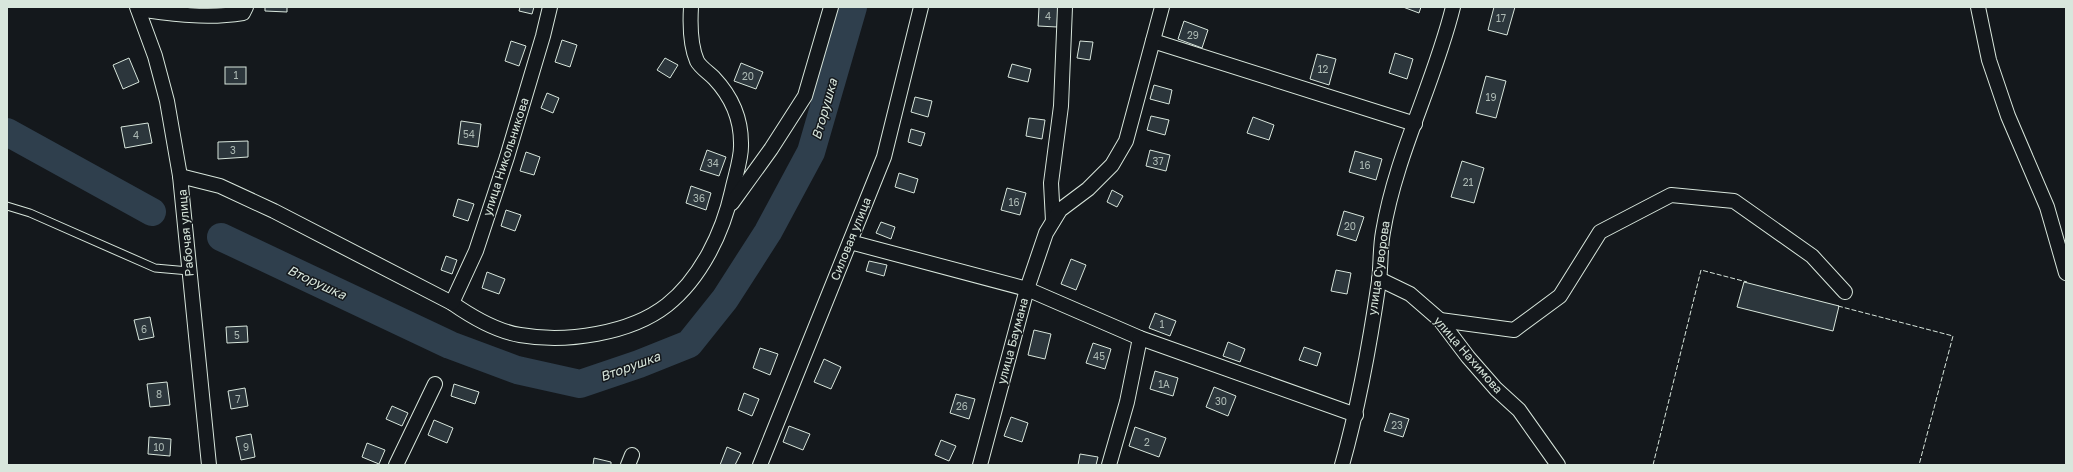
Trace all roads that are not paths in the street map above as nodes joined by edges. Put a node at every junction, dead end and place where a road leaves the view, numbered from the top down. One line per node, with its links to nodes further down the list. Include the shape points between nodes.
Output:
1 (246, 7): 10 (street, via 243,13 232,15 190,16)
2 (550, 7): 23 (street, улица Никольникова, via 544,36 476,251)
3 (691, 7): 15 (street, via 692,43 698,62 731,100 739,122 742,145)
4 (831, 7): 15 (street, via 805,96 771,149)
5 (921, 7): 17 (street, Силовая улица, via 884,156)
6 (1065, 7): 16 (street, улица Баумана, via 1061,106 1051,184)
7 (1162, 7): 11 (street, улица Баумана)
8 (1453, 7): 12 (street, улица Суворова)
9 (1978, 7): 19 (street, via 1989,60 2008,116 2047,207)
10 (137, 8): 13 (street, Рабочая улица, via 155,56 167,101)
11 (1153, 41): 12 (street); 16 (street, улица Баумана, via 1126,141 1112,166 1088,189 1060,210)
12 (1415, 124): 20 (street, улица Суворова, via 1400,160 1382,233)
13 (180, 176): 18 (street, Рабочая улица); 23 (street, via 220,186 274,210)
14 (7, 206): 18 (lane, via 30,213 155,268)
15 (728, 208): 23 (street, via 712,246 690,280 668,304 643,320 597,334 567,338 519,335 477,320)
16 (1053, 220): 21 (street, улица Баумана, via 1046,233)
17 (850, 242): 21 (street); 30 (street, Силовая улица)
18 (190, 271): 28 (street, Рабочая улица)
19 (2066, 273)
20 (1379, 279): 24 (street, улица Нахимова, via 1410,294); 27 (street, улица Суворова)
21 (1027, 290): 25 (street); 31 (street, улица Баумана)
22 (1845, 292): 24 (street, via 1812,256 1734,201 1671,195 1600,232 1560,296 1514,330)
23 (452, 304)
24 (1440, 320): 34 (street, улица Нахимова, via 1496,389 1519,410)
25 (1140, 338): 27 (street); 32 (street, via 1127,402)
26 (435, 384): 29 (street)
27 (1356, 415): 33 (street, улица Суворова)
28 (209, 465)
29 (396, 465)
30 (760, 465)
31 (980, 465)
32 (1109, 465)
33 (1342, 465)
34 (1558, 465)

